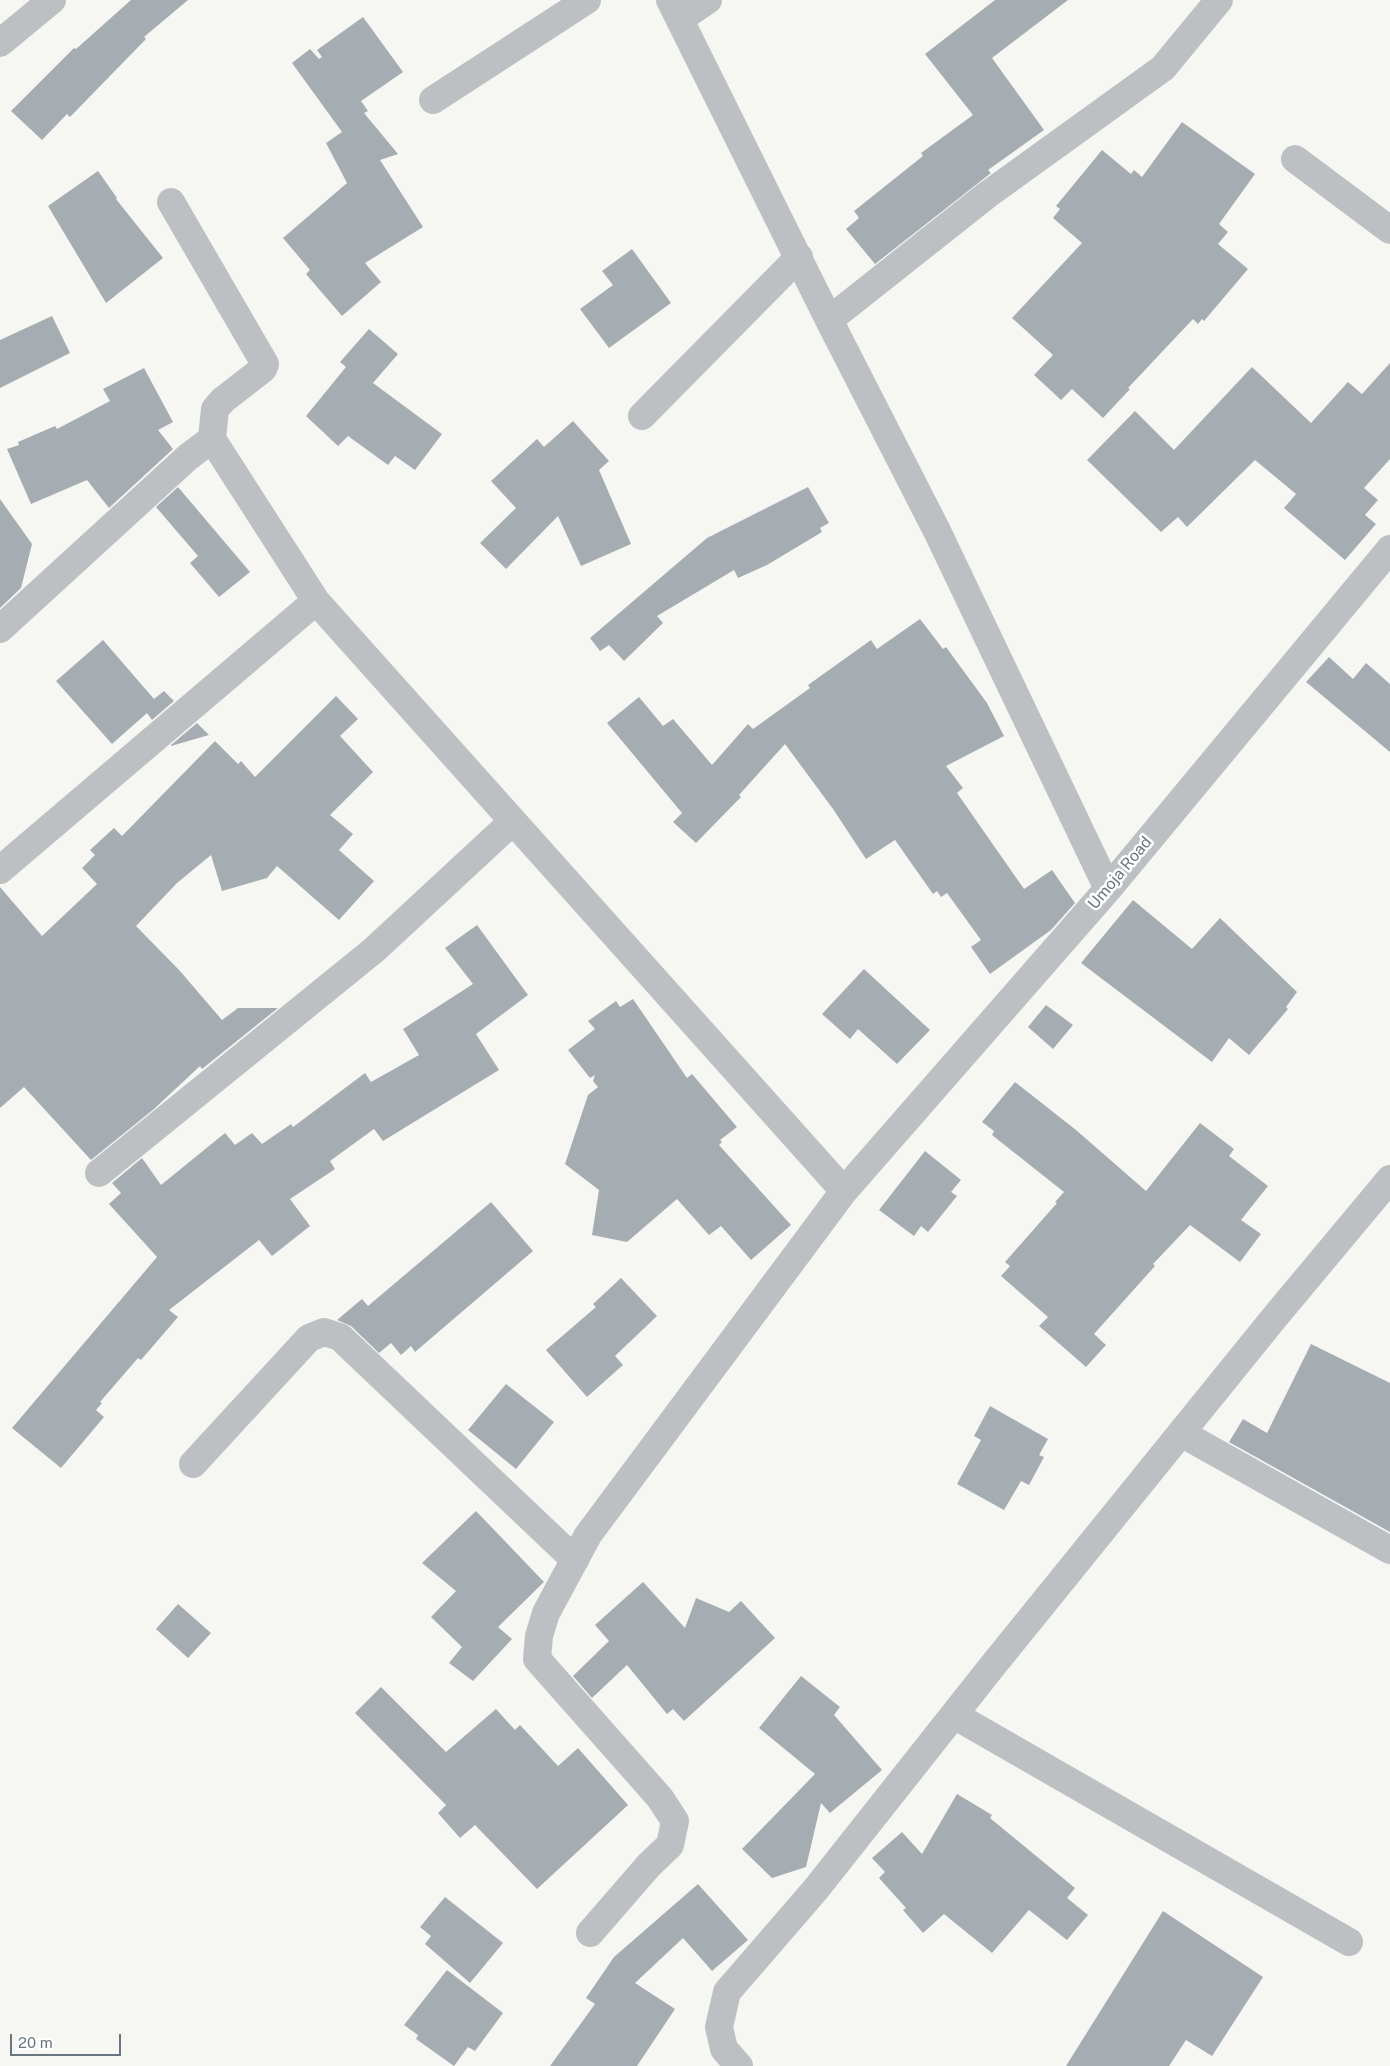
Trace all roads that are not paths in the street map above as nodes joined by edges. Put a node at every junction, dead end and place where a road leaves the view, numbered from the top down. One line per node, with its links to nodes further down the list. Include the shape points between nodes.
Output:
1 (52, 0): 6 (street)
2 (587, 0): 7 (street)
3 (708, 0): 5 (street)
4 (1218, 0): 12 (street, via 1163,68 987,195)
5 (675, 10): 11 (street)
6 (0, 44)
7 (433, 100)
8 (1295, 159): 10 (street)
9 (171, 202): 14 (street, via 265,364 215,408)
10 (1390, 230)
11 (799, 257): 12 (street); 13 (street)
12 (829, 320): 20 (street, via 941,540)
13 (642, 416)
14 (212, 439): 16 (street); 17 (street)
15 (1389, 553): 20 (street, Umoja Road)
16 (316, 601): 18 (street); 19 (street)
17 (0, 629)
18 (512, 822): 21 (street, via 374,950); 23 (street)
19 (0, 870)
20 (1108, 889): 23 (street, Umoja Road)
21 (99, 1173)
22 (1390, 1179): 24 (street)
23 (844, 1191): 27 (street, Umoja Road, via 588,1535)
24 (1181, 1433): 26 (street); 28 (street)
25 (193, 1464): 27 (street, via 309,1338 324,1332 340,1337)
26 (1390, 1550)
27 (575, 1560): 29 (street, Umoja Road, via 546,1613 537,1659 660,1798 675,1822 670,1844)
28 (954, 1715): 30 (street); 31 (street, via 816,1889 727,1992 719,2027 724,2048)
29 (590, 1934)
30 (1349, 1942)
31 (739, 2066)

